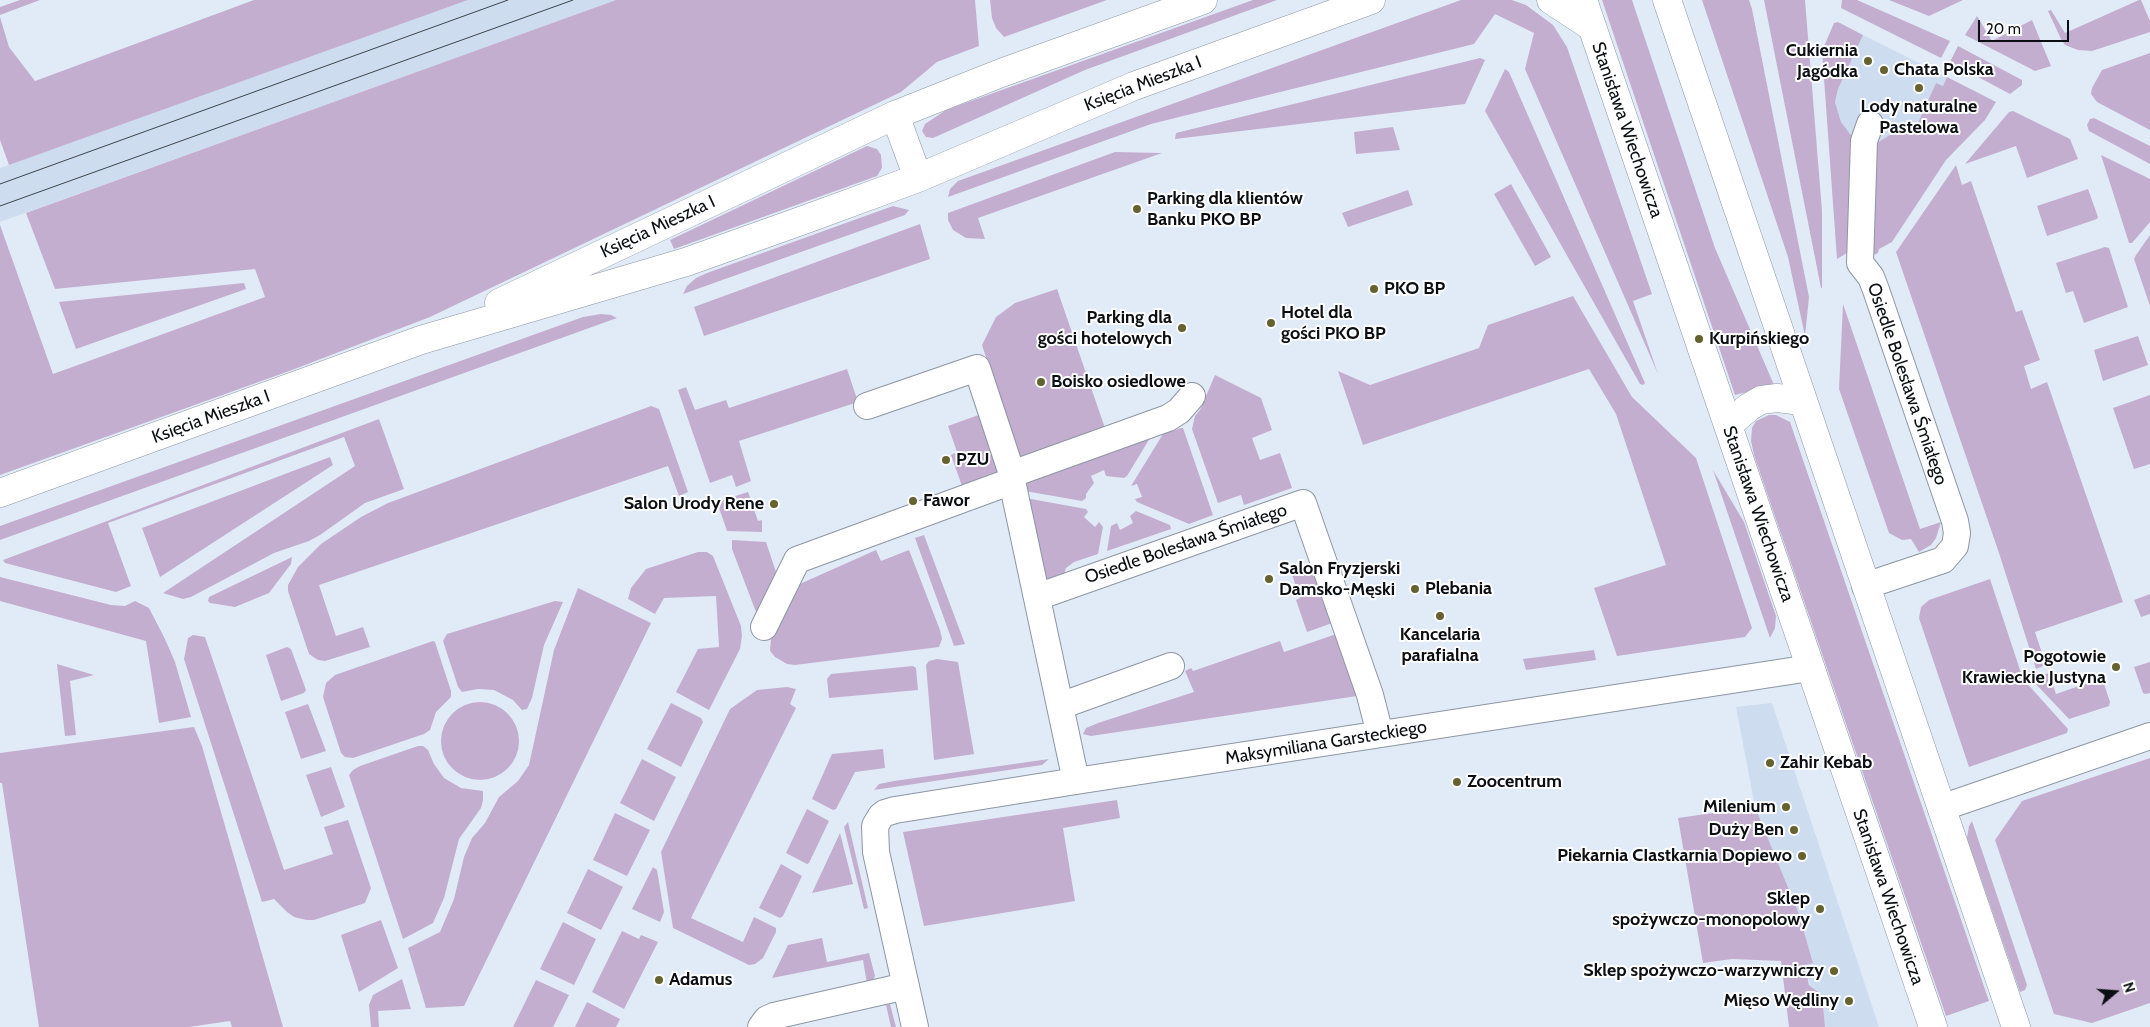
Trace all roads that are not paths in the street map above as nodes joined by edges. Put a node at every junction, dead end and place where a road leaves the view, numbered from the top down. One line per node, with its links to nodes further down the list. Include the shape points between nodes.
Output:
1 (1203, 0): 9 (street, Księcia Mieszka I)
2 (1371, 0): 11 (street, Księcia Mieszka I, via 1134,86)
3 (1551, 0): 7 (street)
4 (1583, 0): 7 (street, Stanisława Wiechowicza)
5 (1667, 0): 8 (street)
6 (1687, 0): 8 (street)
7 (1592, 27): 18 (street, Stanisława Wiechowicza)
8 (1688, 60): 16 (street)
9 (895, 115): 11 (street); 12 (street, Księcia Mieszka I)
10 (1870, 124): 21 (street, Osiedle Bolesława Śmiałego, via 1864,141 1860,264 1871,277 1876,290 1957,533 1955,546 1944,560)
11 (918, 178): 13 (street, Księcia Mieszka I, via 686,262)
12 (670, 222): 13 (street); 14 (street, Księcia Mieszka I)
13 (636, 276): 14 (street, Księcia Mieszka I)
14 (421, 340): 20 (street, Księcia Mieszka I)
15 (1192, 396): 19 (street, via 1168,418)
16 (1802, 401): 18 (street, via 1761,400); 21 (street)
17 (867, 406): 19 (street, via 977,368)
18 (1728, 425): 25 (street, Stanisława Wiechowicza)
19 (1012, 477): 22 (street); 23 (street, via 797,560)
20 (0, 493)
21 (1865, 586): 30 (street)
22 (1037, 597): 26 (street); 27 (street, Osiedle Bolesława Śmiałego, via 1302,503 1370,695)
23 (764, 627)
24 (1171, 666): 26 (street)
25 (1810, 668): 27 (street, Maksymiliana Garsteckiego); 34 (street, Stanisława Wiechowicza)
26 (1060, 706): 29 (street)
27 (1380, 734): 29 (street, Maksymiliana Garsteckiego)
28 (2150, 736): 30 (street)
29 (1076, 781): 31 (street, Maksymiliana Garsteckiego, via 895,810 880,816 875,826 876,852)
30 (1941, 808): 35 (street)
31 (906, 986): 32 (street, via 774,1016); 33 (street, Maksymiliana Garsteckiego)
32 (761, 1027)
33 (916, 1027)
34 (1932, 1027)
35 (2016, 1027)

